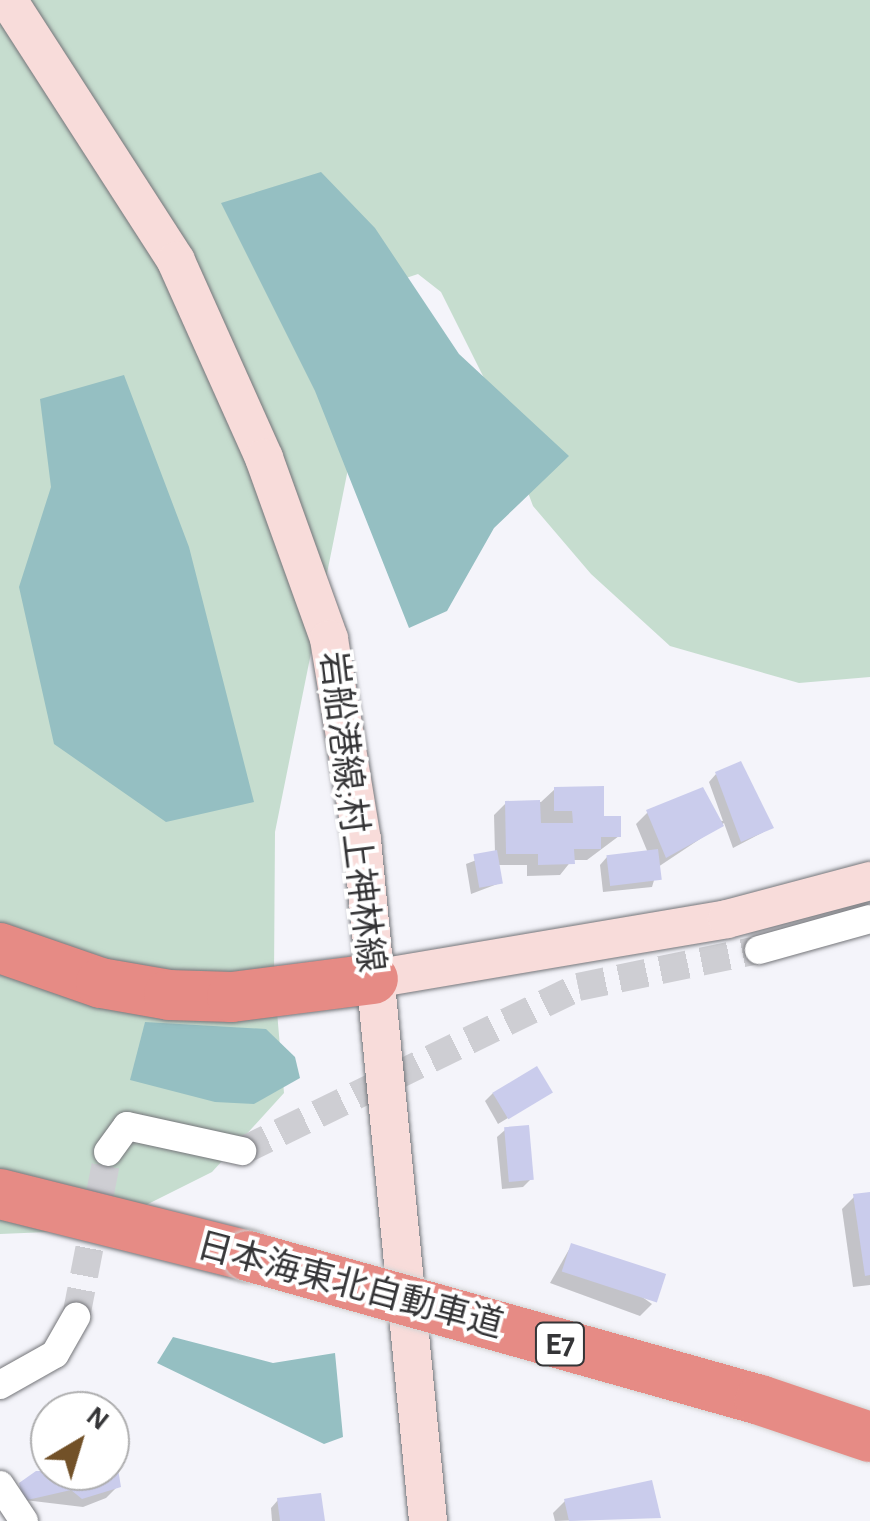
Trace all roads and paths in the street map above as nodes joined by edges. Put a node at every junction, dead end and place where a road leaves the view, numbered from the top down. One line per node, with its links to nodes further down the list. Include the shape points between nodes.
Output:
1 (8, 0): 7 (main road, 岩船港線;村上神林線, via 176,262 264,458 330,639 362,840)
2 (870, 881): 7 (main road, via 728,919)
3 (870, 919): 6 (street)
4 (0, 925): 7 (highway, via 107,962 174,973)
5 (0, 948): 7 (highway, via 101,983 169,995 232,997)
6 (759, 950)
7 (373, 979): 16 (main road, 岩船港線;村上神林線)
8 (108, 1152): 9 (street, via 126,1126)
9 (242, 1152)
10 (0, 1194): 13 (highway, 日本海東北自動車道 / E7, bridge, via 248,1256)
11 (76, 1318): 12 (street, via 54,1354)
12 (0, 1385)
13 (870, 1437)
14 (0, 1485): 15 (street)
15 (24, 1521)
16 (428, 1521)

